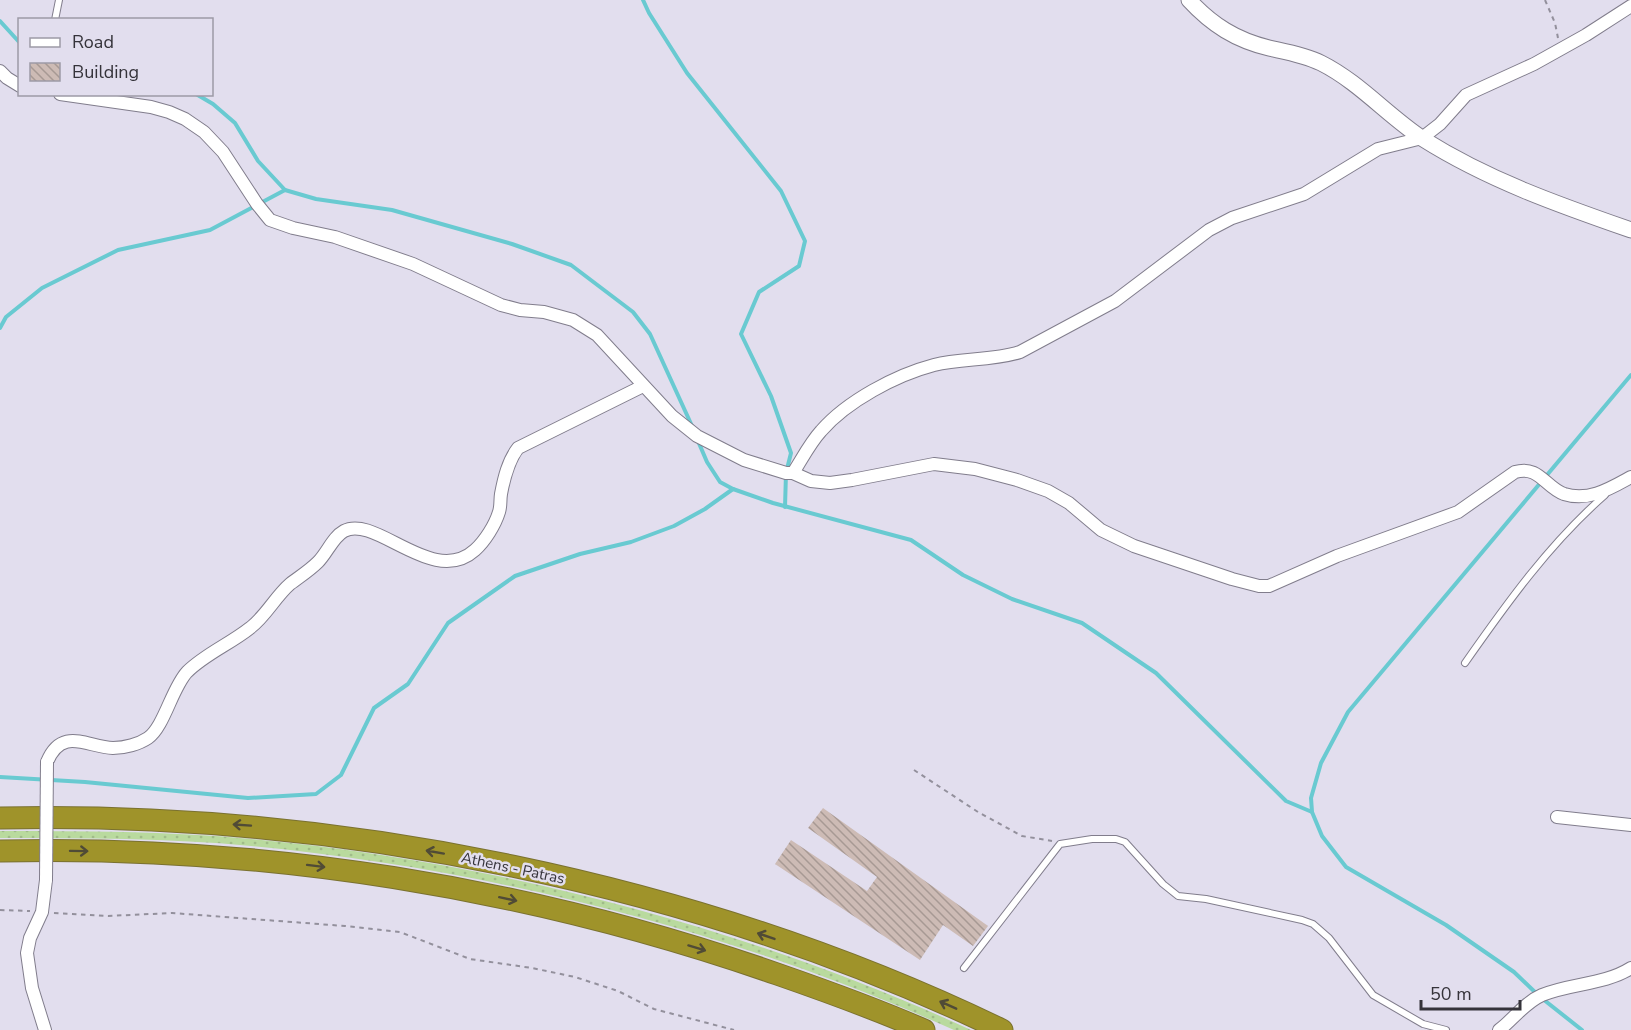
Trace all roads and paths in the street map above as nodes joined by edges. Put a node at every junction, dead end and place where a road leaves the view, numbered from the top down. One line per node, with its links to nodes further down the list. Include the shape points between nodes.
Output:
1 (59, 0): 5 (lane)
2 (1189, 0): 12 (street, via 1212,23 1234,36 1304,56 1335,70)
3 (1545, 0): 6 (path, via 1555,23)
4 (1631, 6): 6 (street)
5 (55, 18)
6 (1558, 50): 12 (street, via 1466,94)
7 (0, 70): 8 (street)
8 (18, 85)
9 (73, 96): 11 (street)
10 (114, 96): 11 (lane)
11 (126, 104): 14 (street, via 169,112 204,132 235,168 261,210 275,223 335,237 412,264 501,305 573,320 597,335)
12 (1422, 138): 13 (street, via 1505,184); 15 (street, via 1378,149 1304,194 1232,218 1209,230 1115,301 1020,352 933,365 871,391 831,420)
13 (1631, 230)
14 (643, 386): 15 (street, via 672,417 697,436 744,460); 26 (street, bridge, via 518,448 511,457 499,512 485,538 463,558 447,562 431,559 371,532 345,530 252,627 187,673 152,735 135,744 114,748 79,741 60,743 47,762)
15 (793, 473): 17 (street, via 830,483 915,466 948,464 1017,480 1069,503 1112,536 1259,586 1277,584 1337,556 1458,512 1515,472 1536,474 1562,493 1602,493)
16 (1631, 477): 17 (street)
17 (1612, 488): 18 (lane, via 1524,580)
18 (1465, 663)
19 (914, 770): 23 (path, via 1022,836)
20 (1557, 817): 22 (street)
21 (0, 818): 32 (highway, Athens - Patras, one-way to 21, via 924,994 767,936 650,900 512,866 363,840 250,826 129,819)
22 (1631, 825)
23 (1060, 844): 27 (lane); 33 (lane, via 1116,839 1125,842 1162,884 1178,896 1313,924 1336,946 1373,995 1423,1024)
24 (0, 851): 31 (highway, one-way to 31, via 140,852 248,859 474,892 579,915 715,953 816,987)
25 (0, 910): 26 (path)
26 (42, 912): 29 (street, via 27,953 32,988); 30 (path, via 108,916 172,913 400,932 470,959 575,977 618,991 654,1009)
27 (964, 968)
28 (1631, 968): 34 (street, via 1613,978 1539,996)
29 (45, 1030)
30 (734, 1030)
31 (924, 1030)
32 (1002, 1030)
33 (1446, 1030)
34 (1499, 1030)

